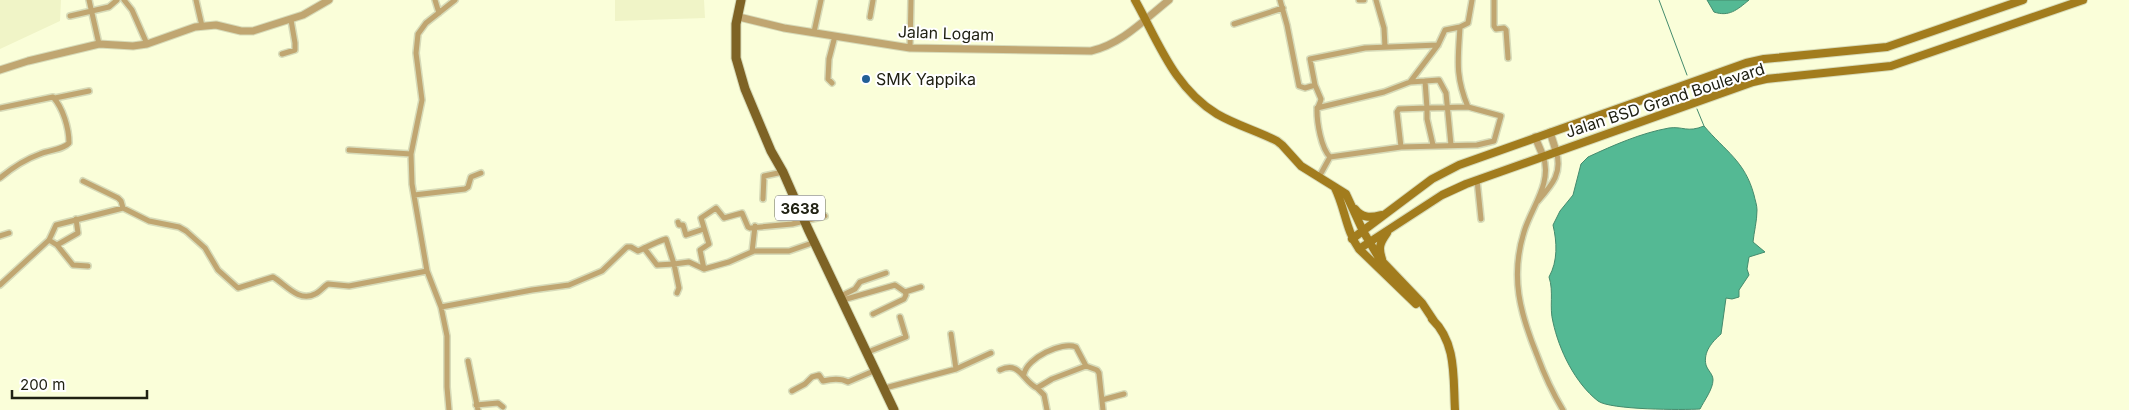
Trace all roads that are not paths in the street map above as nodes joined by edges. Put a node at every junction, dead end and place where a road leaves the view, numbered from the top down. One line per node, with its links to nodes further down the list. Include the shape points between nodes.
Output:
1 (88, 0): 23 (street)
2 (116, 0): 23 (street, via 109,7)
3 (124, 0): 36 (street)
4 (196, 0): 31 (street)
5 (329, 0): 29 (street)
6 (435, 0): 24 (street)
7 (454, 0): 24 (street)
8 (741, 0): 26 (main road, 3638)
9 (821, 0): 33 (street)
10 (873, 0): 27 (street)
11 (911, 0): 39 (street)
12 (1135, 0): 28 (main road)
13 (1169, 0): 28 (street, Jalan Logam)
14 (1280, 0): 22 (street)
15 (1359, 0): 16 (street)
16 (1364, 0)
17 (1376, 0): 38 (street, via 1384,28)
18 (1472, 0): 32 (street, via 1468,23)
19 (1494, 0): 41 (street, via 1494,26 1506,30)
20 (2023, 0): 54 (main road, Jalan BSD Grand Boulevard, via 1887,47 1746,63)
21 (2083, 0): 60 (main road, Jalan BSD Grand Boulevard, via 1891,66 1753,82)
22 (1283, 8): 30 (street); 46 (street, via 1299,86)
23 (90, 11): 25 (street); 35 (street)
24 (439, 13): 61 (street, via 422,27 417,39 422,100)
25 (70, 16)
26 (739, 17): 33 (street, Jalan Logam); 64 (main road, 3638, via 736,31 738,71 771,151)
27 (870, 17)
28 (1145, 19): 39 (street, Jalan Logam, via 1106,48 1091,51); 66 (main road, via 1171,69 1204,105 1232,122 1277,141 1301,166)
29 (291, 20): 31 (street, via 253,31); 40 (street, via 295,50)
30 (1234, 24)
31 (202, 26): 36 (street)
32 (1460, 27): 37 (street, via 1447,29); 49 (street, via 1457,71)
33 (814, 32): 34 (street, Jalan Logam)
34 (835, 36): 39 (street, Jalan Logam); 45 (street, via 829,59 828,78)
35 (99, 44): 36 (street); 42 (street, via 28,60)
36 (148, 44)
37 (1438, 45): 38 (street); 44 (street)
38 (1385, 47): 46 (street, via 1354,49 1310,59)
39 (910, 48)
40 (282, 54)
41 (1508, 58)
42 (0, 70)
43 (1425, 81): 44 (street); 52 (street); 53 (street, via 1440,81 1446,92)
44 (1410, 82): 51 (street, via 1384,92)
45 (832, 83)
46 (1315, 85): 51 (street, via 1321,99)
47 (89, 91): 48 (street)
48 (55, 98): 50 (street, via 51,96); 67 (street, via 67,126 68,144 38,154)
49 (1468, 107): 53 (street); 57 (street, via 1501,116 1494,141)
50 (0, 108)
51 (1317, 108): 63 (street, via 1324,146)
52 (1427, 108): 53 (street); 56 (street, via 1426,120); 58 (street, via 1398,110)
53 (1446, 108): 57 (street)
54 (1550, 132): 55 (main road, Jalan BSD Grand Boulevard); 60 (street)
55 (1536, 137): 62 (street); 76 (main road, Jalan BSD Grand Boulevard, via 1459,165 1432,179)
56 (1433, 145): 57 (street); 58 (street)
57 (1451, 145)
58 (1401, 147): 63 (street)
59 (349, 150): 61 (street)
60 (1556, 151): 62 (main road, Jalan BSD Grand Boulevard); 74 (street, via 1558,173 1552,186)
61 (411, 154): 71 (street)
62 (1543, 156): 68 (main road, Jalan BSD Grand Boulevard); 74 (street, via 1546,171)
63 (1330, 157): 66 (street)
64 (784, 172): 72 (street, via 764,176); 80 (main road, 3638)
65 (481, 173): 71 (street, via 471,177 465,189)
66 (1319, 177): 70 (main road)
67 (0, 178)
68 (1477, 180): 78 (street); 84 (main road, Jalan BSD Grand Boulevard, via 1442,195)
69 (83, 181): 75 (street, via 118,198)
70 (1335, 188): 73 (main road, via 1346,194); 88 (main road)
71 (414, 195): 100 (street)
72 (763, 199)
73 (1352, 206): 76 (main road, via 1366,217); 85 (main road)
74 (1534, 206): 132 (street, via 1518,260 1519,306 1554,397)
75 (123, 208): 79 (street); 100 (street, via 148,221 186,231 205,248 218,270 238,288 273,277 291,292 311,296 328,284 349,286)
76 (1386, 213): 85 (main road, Jalan BSD Grand Boulevard)
77 (825, 216): 80 (street)
78 (1481, 219)
79 (76, 220): 89 (street, via 56,225); 92 (street, via 78,233)
80 (805, 221): 82 (street); 90 (main road, 3638)
81 (678, 222): 83 (street, via 686,234)
82 (755, 226): 83 (street, via 748,227 742,213 724,218 716,208 701,218); 95 (street)
83 (704, 228): 99 (street, via 708,244 700,250)
84 (1392, 228): 91 (main road, Jalan BSD Grand Boulevard); 96 (main road, via 1380,242)
85 (1363, 231): 88 (main road, Jalan BSD Grand Boulevard); 91 (main road)
86 (8, 233): 87 (street)
87 (0, 236)
88 (1352, 239): 94 (main road)
89 (49, 240): 92 (street); 102 (street)
90 (815, 242): 95 (street, via 789,251); 106 (main road, 3638)
91 (1369, 242): 94 (main road, Jalan BSD Grand Boulevard); 96 (main road)
92 (57, 245): 98 (street, via 73,265)
93 (644, 248): 97 (street, via 657,265); 97 (street, via 666,239); 107 (street, via 637,251 627,247 602,271 566,286)
94 (1359, 249): 110 (main road)
95 (752, 252): 99 (street)
96 (1384, 263): 110 (main road)
97 (674, 264): 99 (street, via 689,262); 105 (street, via 679,288)
98 (88, 266)
99 (704, 269)
100 (427, 272): 107 (street)
101 (886, 273): 106 (street, via 863,280)
102 (0, 285)
103 (921, 286): 104 (street)
104 (905, 292): 106 (street, via 895,285); 108 (street, via 904,299)
105 (677, 293)
106 (842, 298): 112 (main road, 3638)
107 (441, 307): 127 (street, via 447,336)
108 (873, 314)
109 (900, 317): 112 (street, via 906,337)
110 (1434, 321): 131 (main road, via 1449,345)
111 (950, 334): 116 (street)
112 (868, 352): 117 (main road, 3638)
113 (991, 353): 116 (street)
114 (468, 361): 125 (street)
115 (1086, 366): 119 (street, via 1076,347 1069,345 1037,356 1026,366); 121 (street); 124 (street, via 1099,373)
116 (956, 368): 120 (street)
117 (877, 370): 120 (main road, 3638); 122 (street, via 848,382 823,381 820,375 814,376)
118 (1000, 370): 119 (street, via 1009,366)
119 (1024, 374): 121 (street)
120 (885, 388): 128 (main road, 3638)
121 (1037, 388): 129 (street, via 1044,395)
122 (792, 391)
123 (1124, 394): 124 (street)
124 (1102, 400): 130 (street)
125 (477, 407): 126 (street, via 498,403)
126 (503, 407)
127 (449, 410)
128 (894, 410)
129 (1047, 410)
130 (1103, 410)
131 (1455, 410)
132 (1564, 410)

